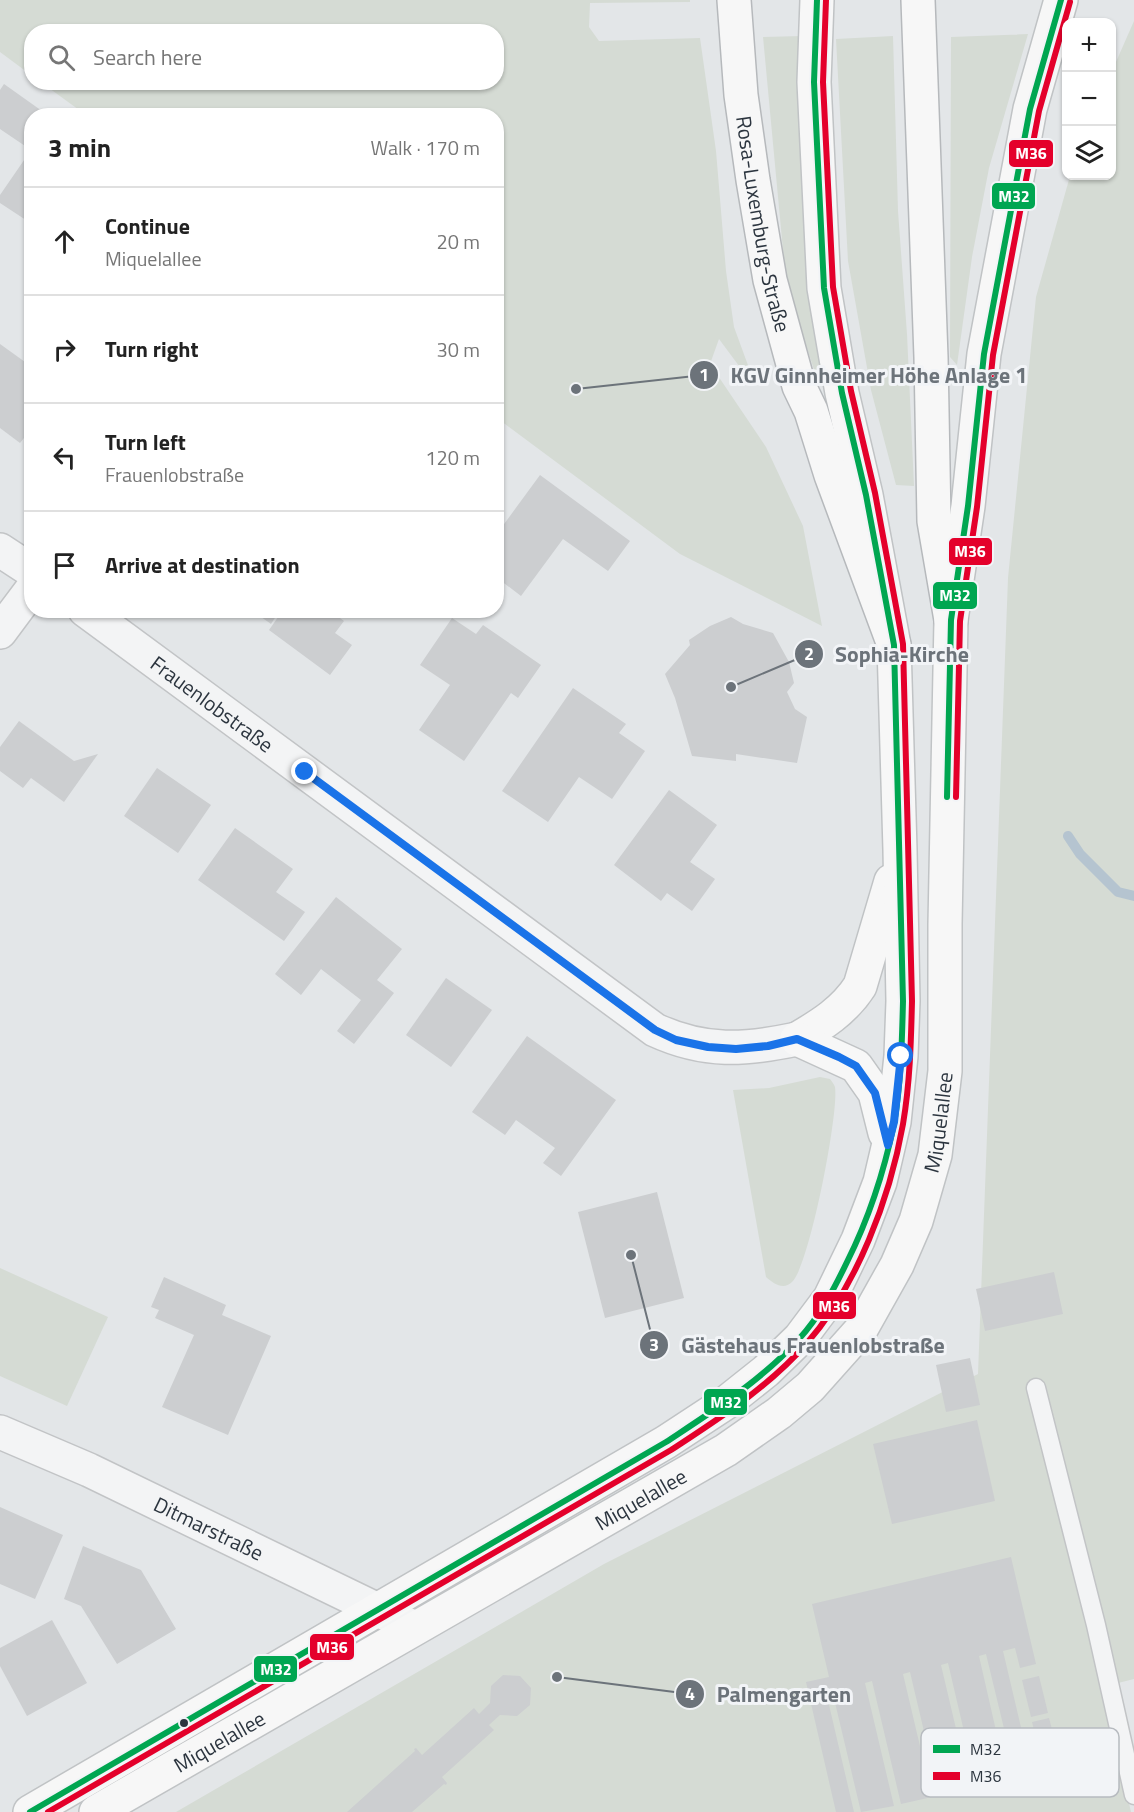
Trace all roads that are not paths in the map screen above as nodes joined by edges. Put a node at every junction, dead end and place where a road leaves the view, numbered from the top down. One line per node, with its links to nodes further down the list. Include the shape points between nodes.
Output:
1 (712, 0): 6 (main road)
2 (734, 0): 6 (main road, Rosa-Luxemburg-Straße)
3 (817, 0): 13 (main road, Miquelallee, via 814,82 824,288)
4 (918, 0): 11 (main road, via 934,521)
5 (1061, 0): 11 (main road, Miquelallee, via 1030,109 984,354)
6 (741, 95): 13 (main road, Rosa-Luxemburg-Straße, via 770,280 799,386)
7 (0, 550): 8 (street)
8 (24, 566)
9 (24, 600): 12 (street)
10 (96, 618): 15 (street, Frauenlobstraße, via 655,1030 676,1040 736,1049)
11 (951, 620): 20 (main road, Miquelallee, via 945,1071 935,1155 916,1221 876,1304 860,1331 830,1366 779,1413 706,1461)
12 (0, 632)
13 (894, 645): 14 (main road, Miquelallee)
14 (900, 850): 15 (main road, via 860,986 829,1020); 16 (main road, Miquelallee, via 901,1056)
15 (797, 1039): 16 (main road, via 856,1066 875,1093)
16 (888, 1145): 19 (main road, Miquelallee, via 880,1182 830,1298 800,1338 766,1371 666,1442)
17 (1036, 1388): 21 (lane)
18 (0, 1432): 19 (street, Ditmarstraße, via 89,1470)
19 (378, 1610): 20 (street, Ditmarstraße); 22 (main road, Miquelallee)
20 (415, 1628): 23 (main road, Miquelallee)
21 (1134, 1795)
22 (30, 1812)
23 (96, 1812)

